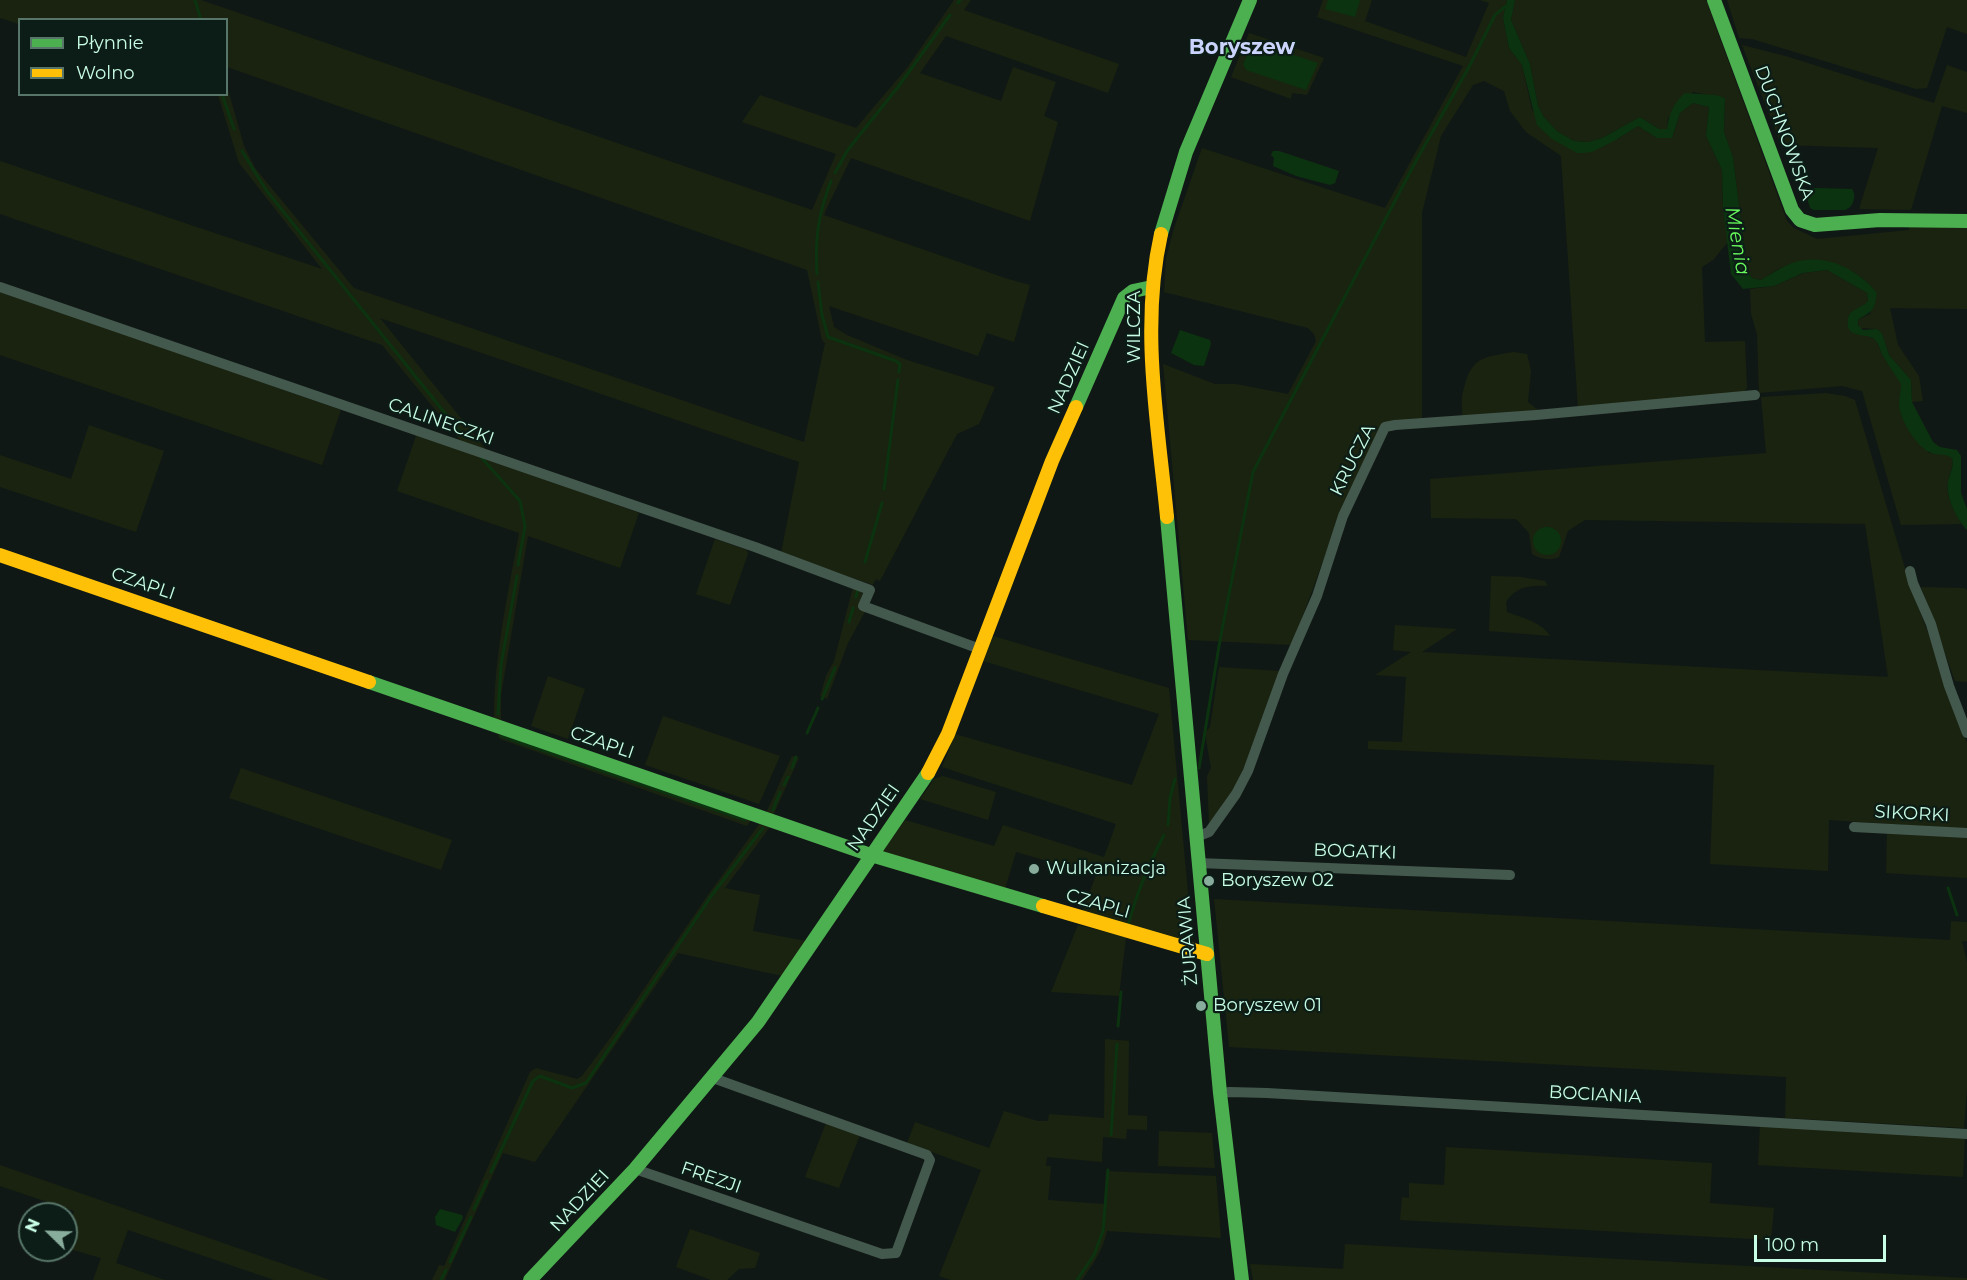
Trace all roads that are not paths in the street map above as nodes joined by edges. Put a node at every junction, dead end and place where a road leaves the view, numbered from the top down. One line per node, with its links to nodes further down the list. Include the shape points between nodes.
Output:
1 (1250, 0): 5 (street, WILCZA, via 1178,177 1159,244)
2 (1714, 0): 3 (street, DUCHNOWSKA, via 1799,220 1810,225 1880,220)
3 (1967, 221)
4 (0, 287): 9 (street, CALINECZKI, via 755,547 870,590 863,606)
5 (1152, 287): 9 (street, NADZIEI, via 1133,290 1123,301 1052,461); 10 (street, WILCZA, via 1151,346)
6 (1755, 395): 14 (street, KRUCZA, via 1395,424 1385,428 1343,516 1317,596 1283,674 1248,771 1209,832)
7 (0, 555): 15 (street, CZAPLI)
8 (1910, 571): 11 (street)
9 (980, 649): 15 (street, NADZIEI, via 948,734 930,768)
10 (1180, 670): 14 (street, ŻURAWIA)
11 (1967, 733)
12 (1854, 827): 13 (street, SIKORKI)
13 (1967, 833)
14 (1196, 837): 16 (street, ŻURAWIA)
15 (871, 855): 18 (street, CZAPLI); 19 (street, NADZIEI, via 758,1022)
16 (1198, 863): 17 (street, BOGATKI); 18 (street, ŻURAWIA)
17 (1510, 875)
18 (1202, 952): 20 (street, ŻURAWIA)
19 (713, 1078): 22 (street, NADZIEI); 22 (street, FREZJI, via 929,1157 896,1253 882,1254)
20 (1220, 1093): 21 (street, BOCIANIA); 24 (street, ŻURAWIA)
21 (1967, 1134)
22 (635, 1169): 23 (street, NADZIEI)
23 (530, 1280)
24 (1242, 1280)

